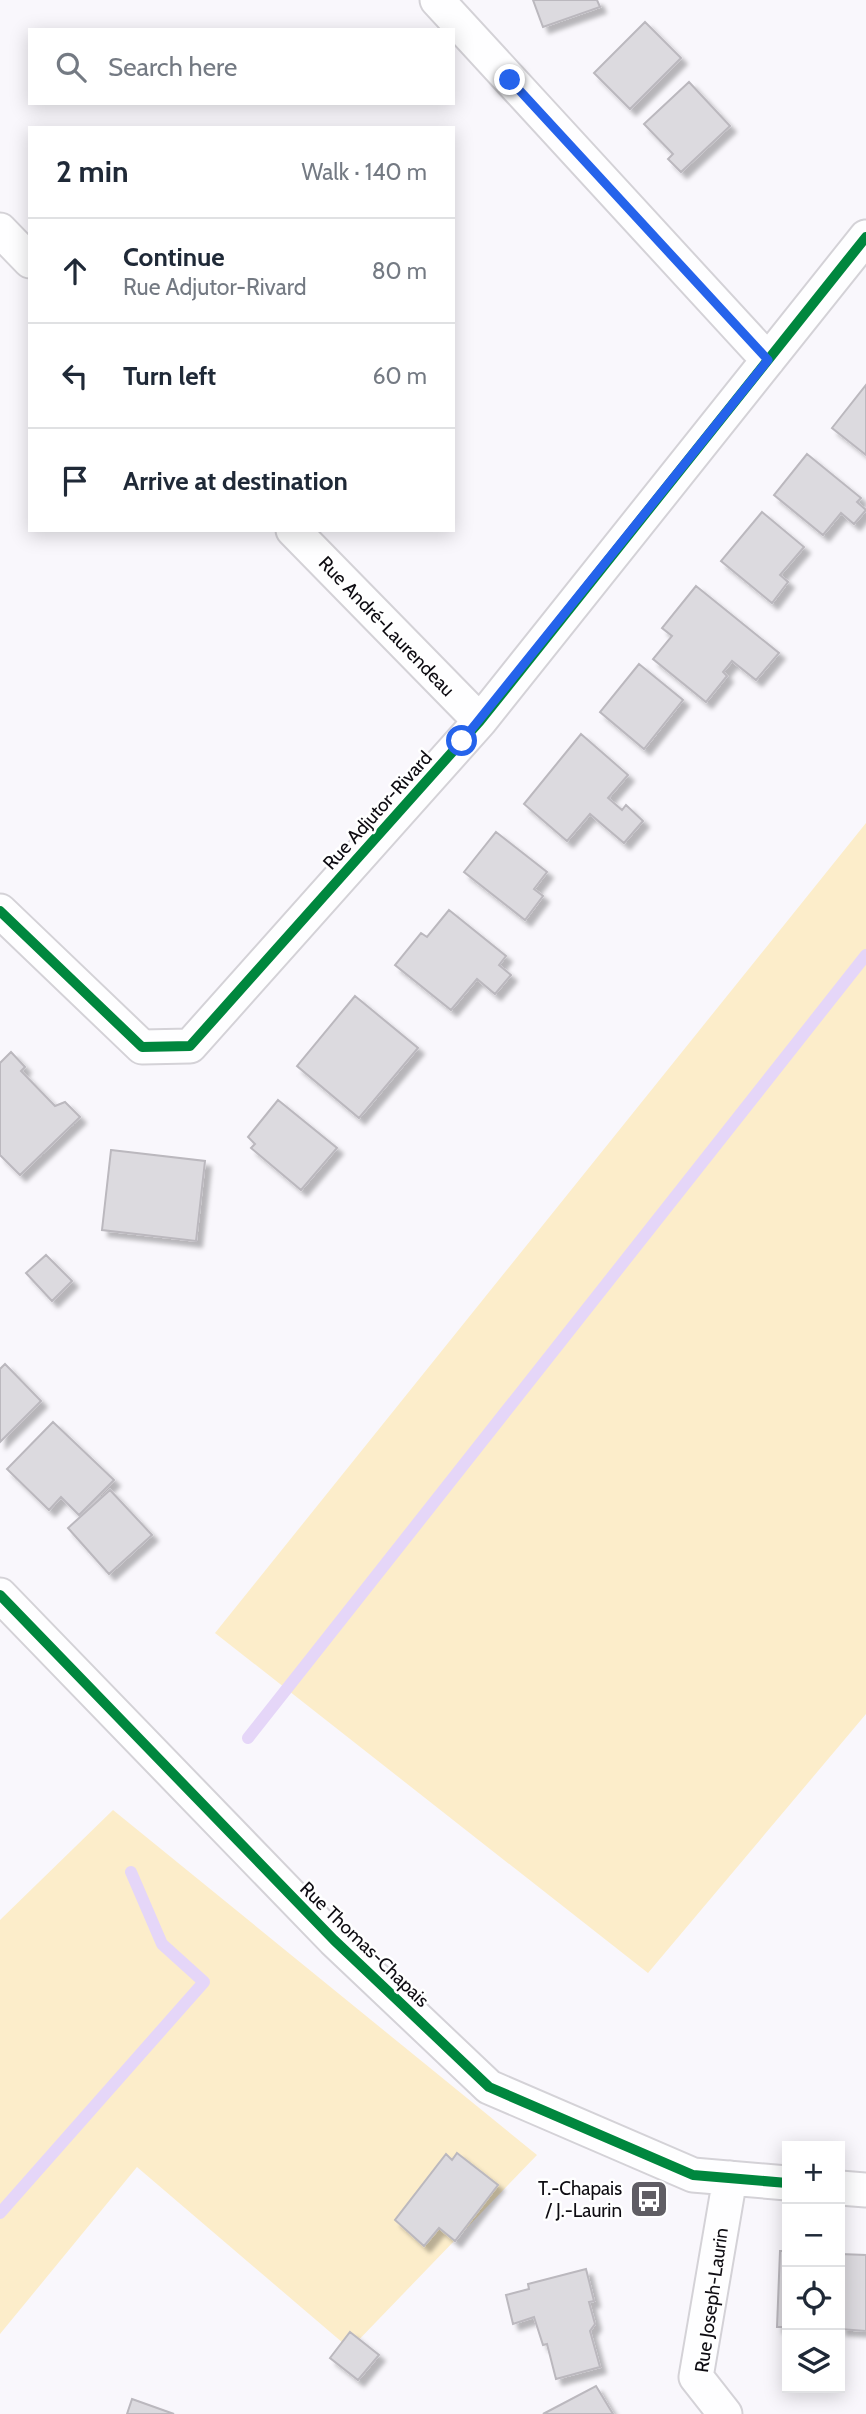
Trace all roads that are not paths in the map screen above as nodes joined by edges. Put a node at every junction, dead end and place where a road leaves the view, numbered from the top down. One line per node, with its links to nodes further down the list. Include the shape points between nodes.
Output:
1 (437, 0): 5 (street)
2 (0, 230): 4 (street)
3 (866, 237): 5 (street, Rue Adjutor-Rivard)
4 (28, 259)
5 (768, 360): 7 (street, Rue Adjutor-Rivard)
6 (295, 532): 7 (street, Rue André-Laurendeau)
7 (480, 721): 8 (street, Rue Adjutor-Rivard, via 190,1046 142,1047)
8 (0, 911)
9 (0, 1595): 10 (street, Rue Thomas-Chapais, via 334,1940 489,2087 693,2175)
10 (730, 2178): 11 (street, Rue Thomas-Chapais); 14 (street, Rue Joseph-Laurin, via 696,2377)
11 (782, 2183)
12 (845, 2188): 13 (street)
13 (866, 2190)
14 (725, 2414)

